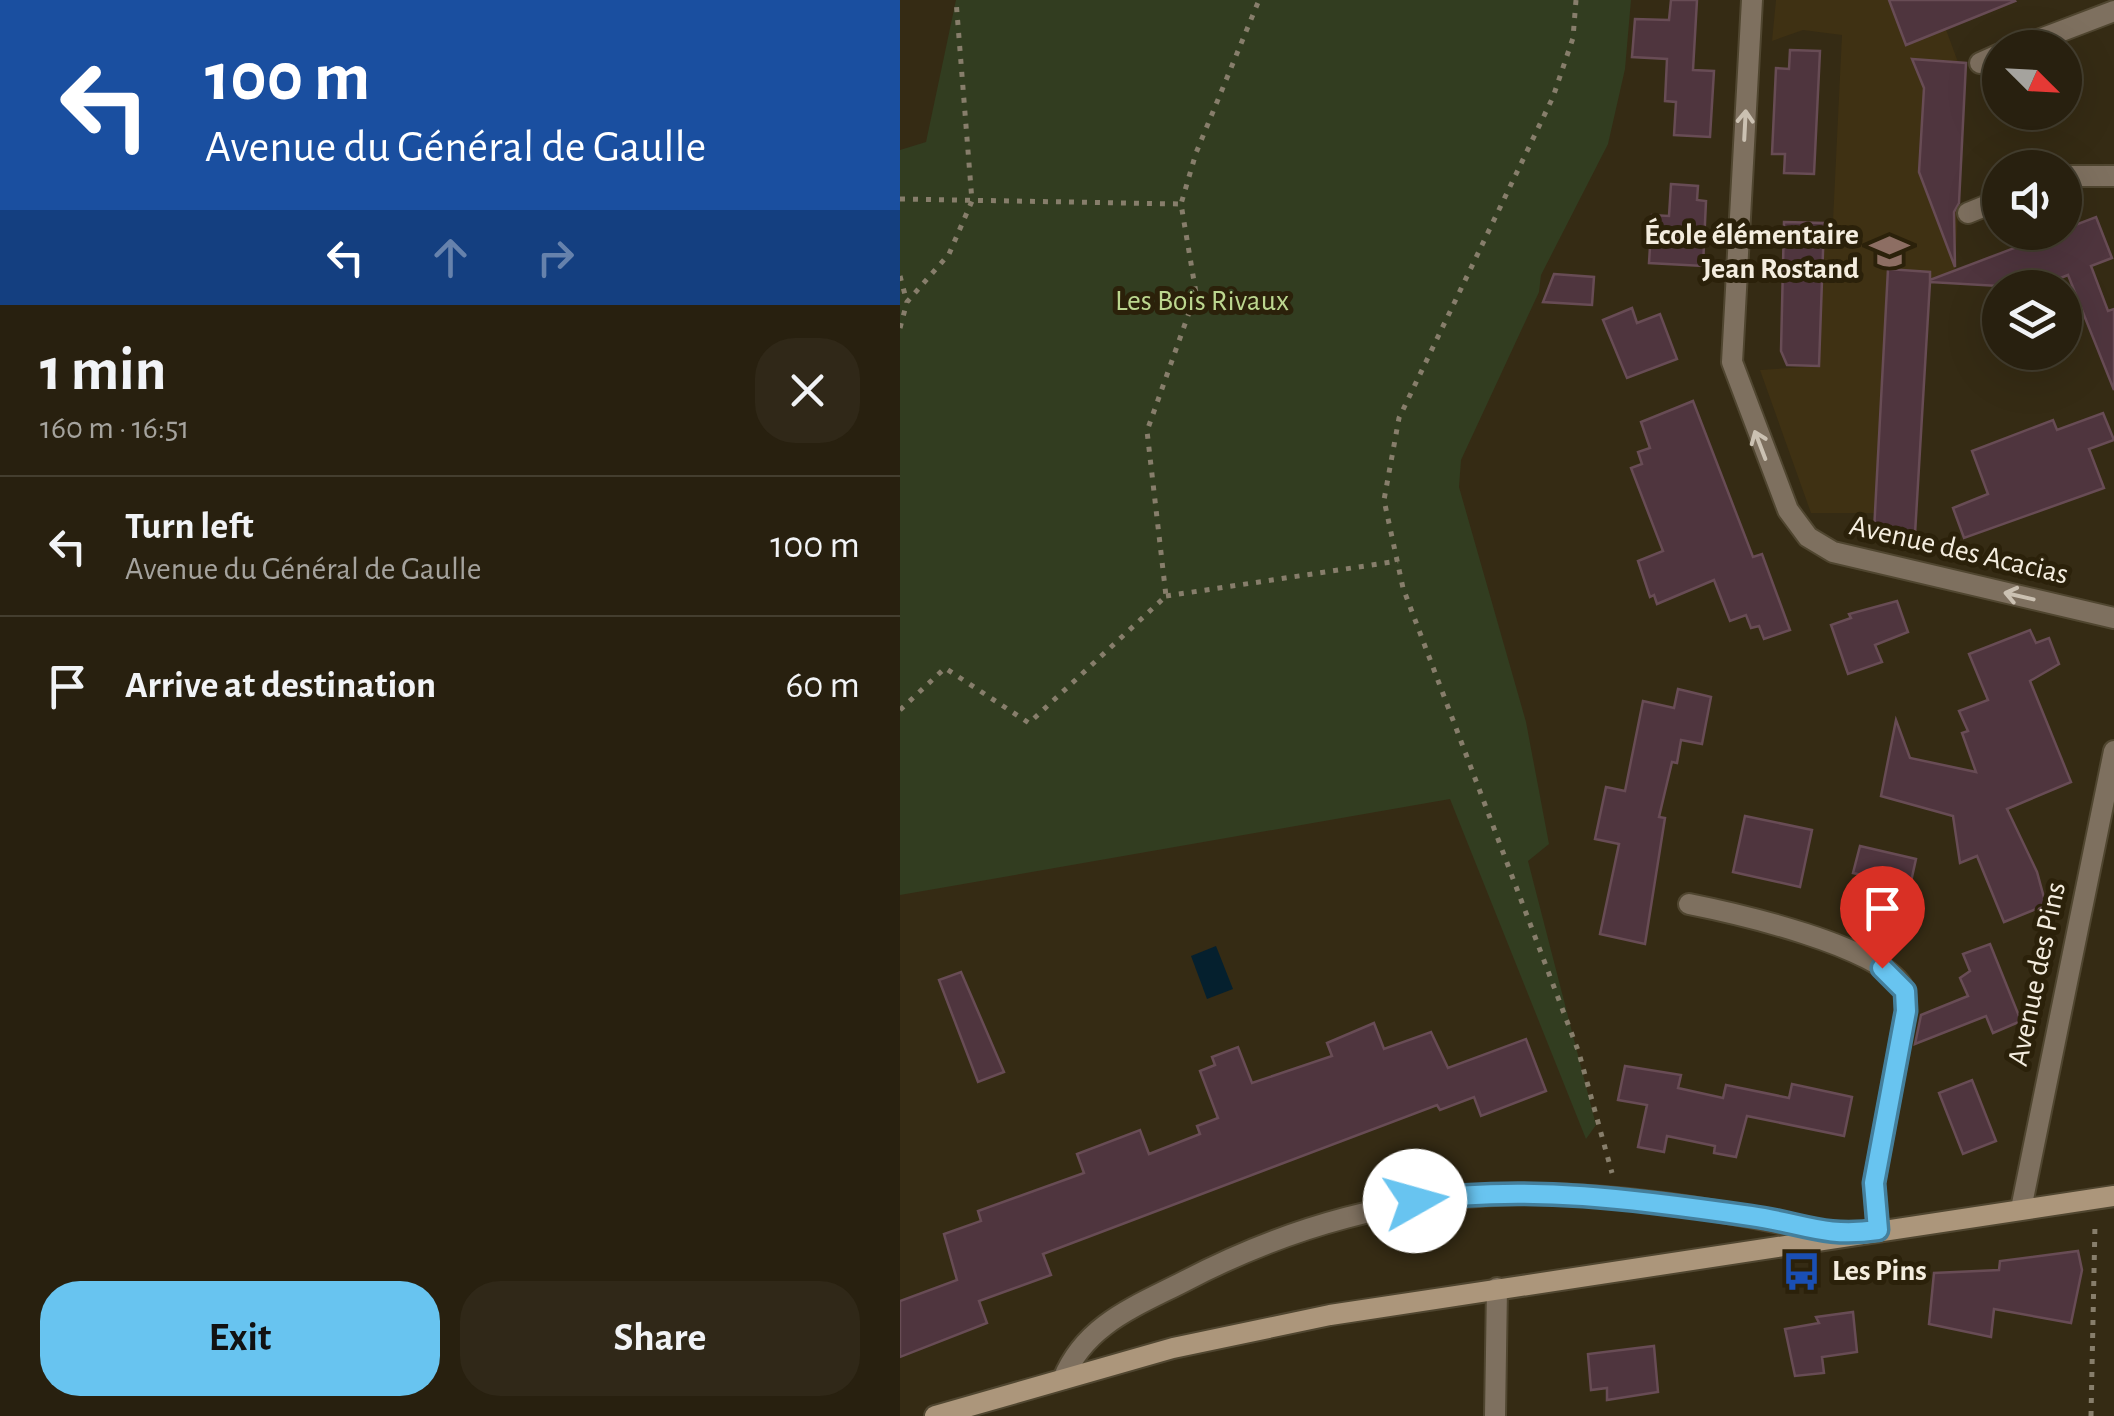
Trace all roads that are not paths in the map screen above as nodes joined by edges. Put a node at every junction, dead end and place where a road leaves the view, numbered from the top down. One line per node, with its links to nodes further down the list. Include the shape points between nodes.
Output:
1 (1752, 0): 8 (street, Avenue des Acacias, one-way to 1, via 1833,552 1808,537 1788,510 1732,362)
2 (2114, 10): 3 (street)
3 (2063, 30)
4 (2082, 176): 5 (street)
5 (2114, 176)
6 (1982, 207): 7 (street)
7 (1968, 212)
8 (2114, 618)
9 (2114, 750): 12 (street, Avenue des Pins)
10 (1689, 904): 13 (street, via 1764,919 1812,938 1882,968 1905,991 1874,1183)
11 (2105, 1198): 12 (street)
12 (2021, 1209): 13 (street)
13 (1878, 1230): 14 (street)
14 (1840, 1236): 15 (street); 16 (street, via 1756,1217 1542,1193 1471,1194 1375,1208 1246,1249 1107,1323 1074,1353)
15 (1496, 1288): 16 (street, via 1249,1331); 18 (street)
16 (1063, 1378): 17 (street)
17 (935, 1416)
18 (1496, 1416)

